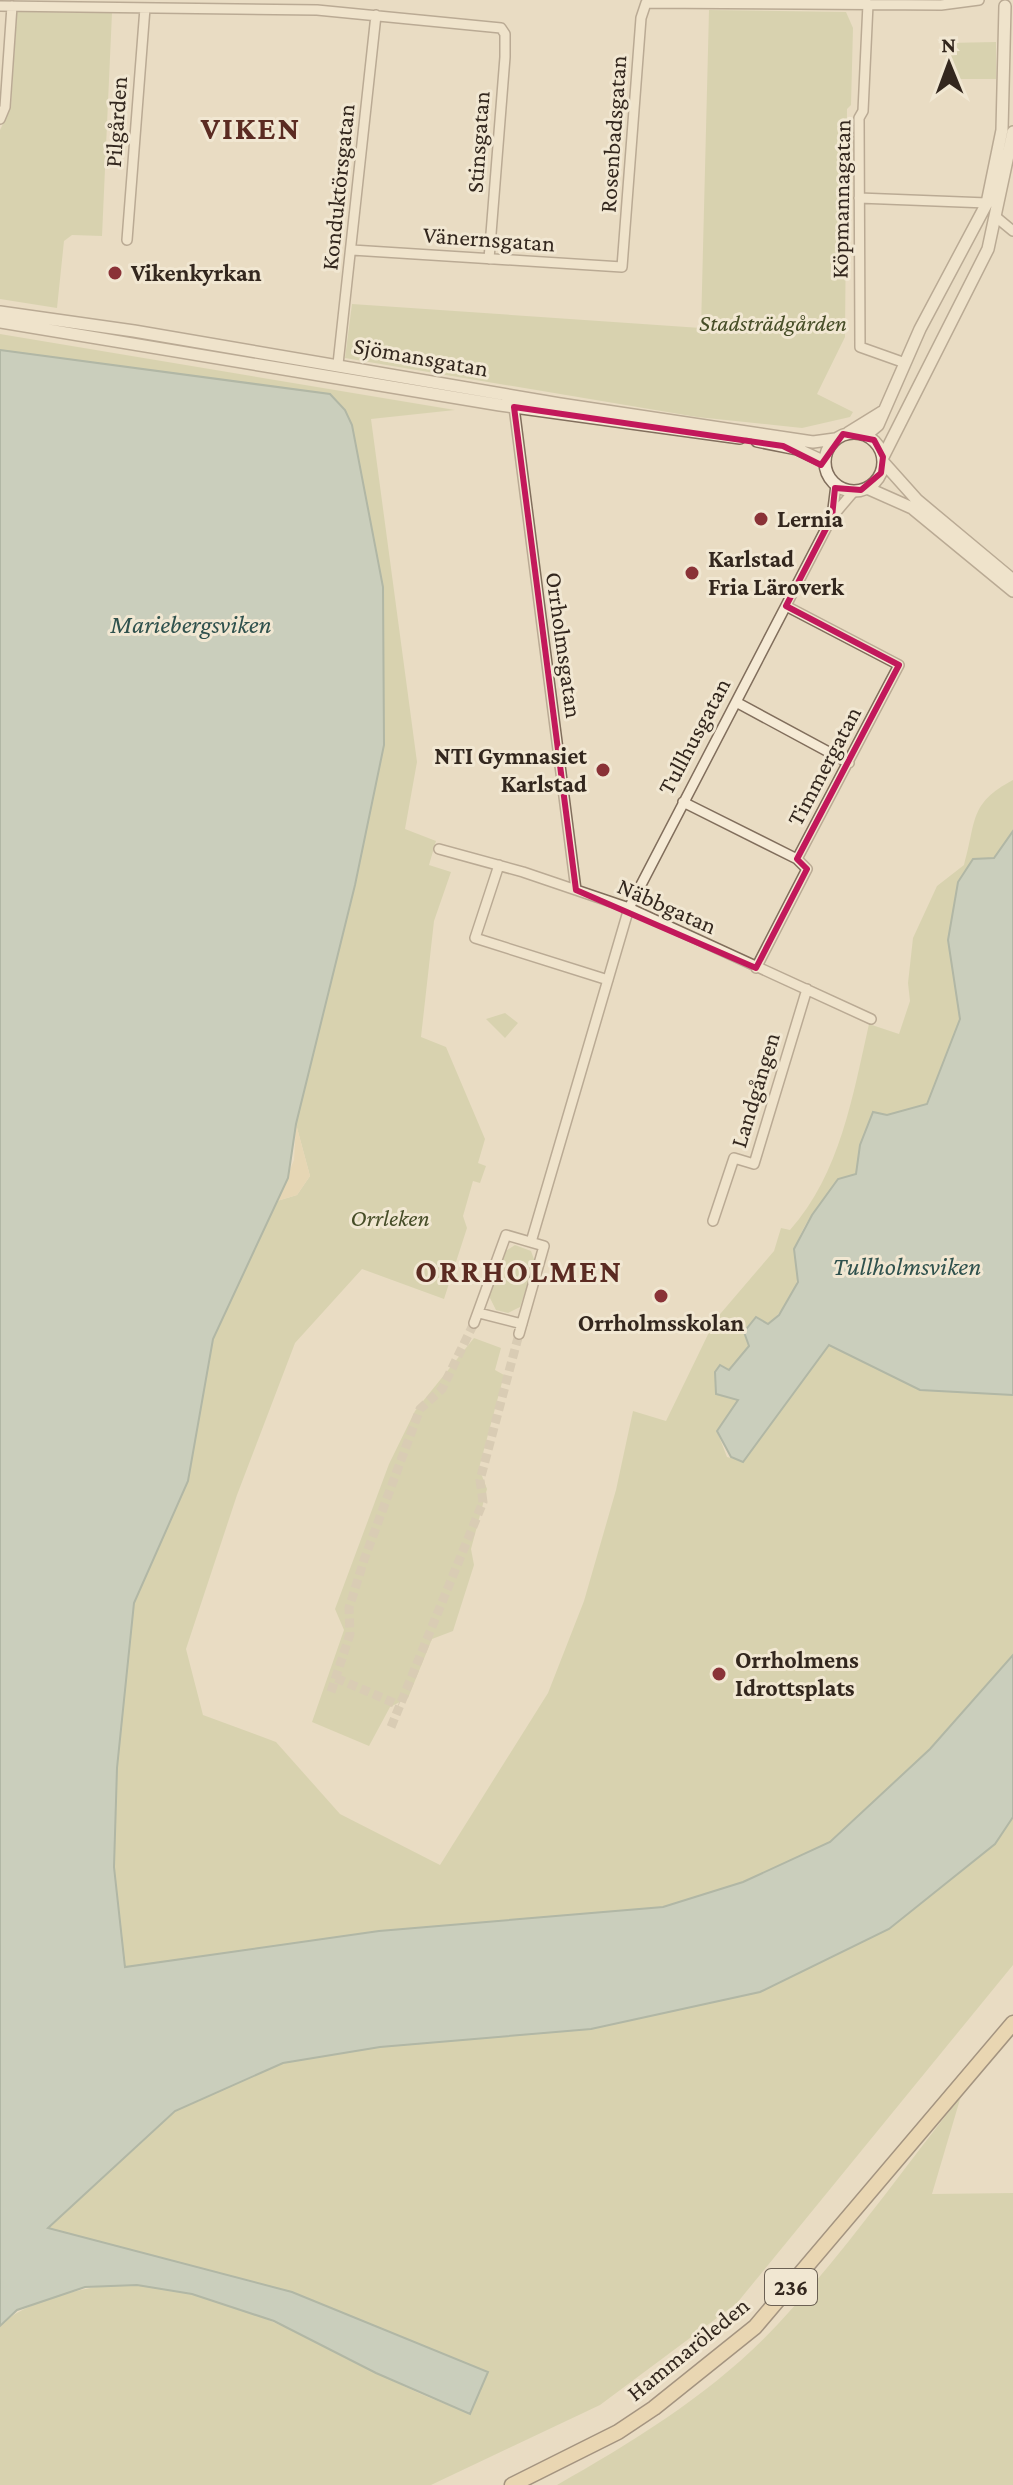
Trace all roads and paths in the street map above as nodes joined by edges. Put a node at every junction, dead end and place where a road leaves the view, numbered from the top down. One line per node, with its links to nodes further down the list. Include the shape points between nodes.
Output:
1 (979, 0): 2 (street)
2 (868, 4): 11 (street, Köpmannagatan); 18 (street, Rosenbadsgatan, via 644,4)
3 (1006, 5): 12 (street, via 1002,130)
4 (0, 6): 5 (street)
5 (12, 6): 6 (street); 8 (street)
6 (145, 8): 7 (street); 15 (street, Pilgården)
7 (376, 15): 16 (street, Konduktörsgatan); 17 (street, Stinsgatan, via 501,28 505,34)
8 (2, 107): 9 (street)
9 (0, 119)
10 (1013, 132): 13 (street)
11 (859, 198): 12 (street); 21 (street, Köpmannagatan, via 860,347)
12 (987, 203): 21 (street)
13 (996, 217): 14 (street); 28 (street, via 981,264)
14 (1013, 231)
15 (127, 240)
16 (352, 250): 17 (street, Vänernsgatan); 22 (street, Konduktörsgatan)
17 (489, 259): 18 (street, Vänernsgatan)
18 (622, 267)
19 (0, 312): 22 (street, Sjömansgatan)
20 (0, 322): 23 (street, Sjömansgatan)
21 (905, 363): 24 (street)
22 (338, 364): 27 (street, Sjömansgatan, via 813,442)
23 (514, 407): 29 (street, Sjömansgatan, via 783,446); 43 (street, Orrholmsgatan)
24 (882, 412): 25 (street); 26 (street, via 878,425)
25 (848, 433): 26 (street); 27 (street)
26 (866, 435): 28 (street, via 880,448)
27 (835, 439): 29 (street)
28 (882, 464): 31 (street); 34 (street, via 892,486 917,500)
29 (825, 466): 30 (street)
30 (836, 485): 32 (street); 33 (street, Tullhusgatan)
31 (867, 488): 32 (street); 35 (street, via 912,508)
32 (854, 491): 33 (street, Tullhusgatan)
33 (832, 517): 36 (street, Tullhusgatan)
34 (1013, 580)
35 (1013, 591)
36 (786, 606): 37 (street, Tullhusgatan); 38 (street, Timmergatan, via 899,665)
37 (736, 702): 38 (street); 39 (street, Tullhusgatan)
38 (849, 763): 41 (street, Timmergatan)
39 (683, 802): 41 (street); 44 (street, Tullhusgatan)
40 (439, 849): 42 (street, Näbbgatan)
41 (797, 859): 45 (street, Timmergatan, via 807,869)
42 (499, 865): 43 (street, Näbbgatan); 46 (street, via 475,938)
43 (576, 890): 44 (street, Näbbgatan)
44 (629, 908): 45 (street, Näbbgatan); 46 (street, Tullhusgatan)
45 (756, 968): 47 (street, Näbbgatan)
46 (608, 980): 50 (street, Tullhusgatan)
47 (807, 989): 48 (street, Näbbgatan); 49 (street, Landgången, via 754,1164 734,1158)
48 (871, 1019)
49 (713, 1221)
50 (531, 1242): 50 (street, via 544,1246 520,1329 477,1318 506,1235)
51 (1013, 2023): 52 (main road, Hammaröleden / 236, via 755,2327 642,2416)
52 (512, 2485)

